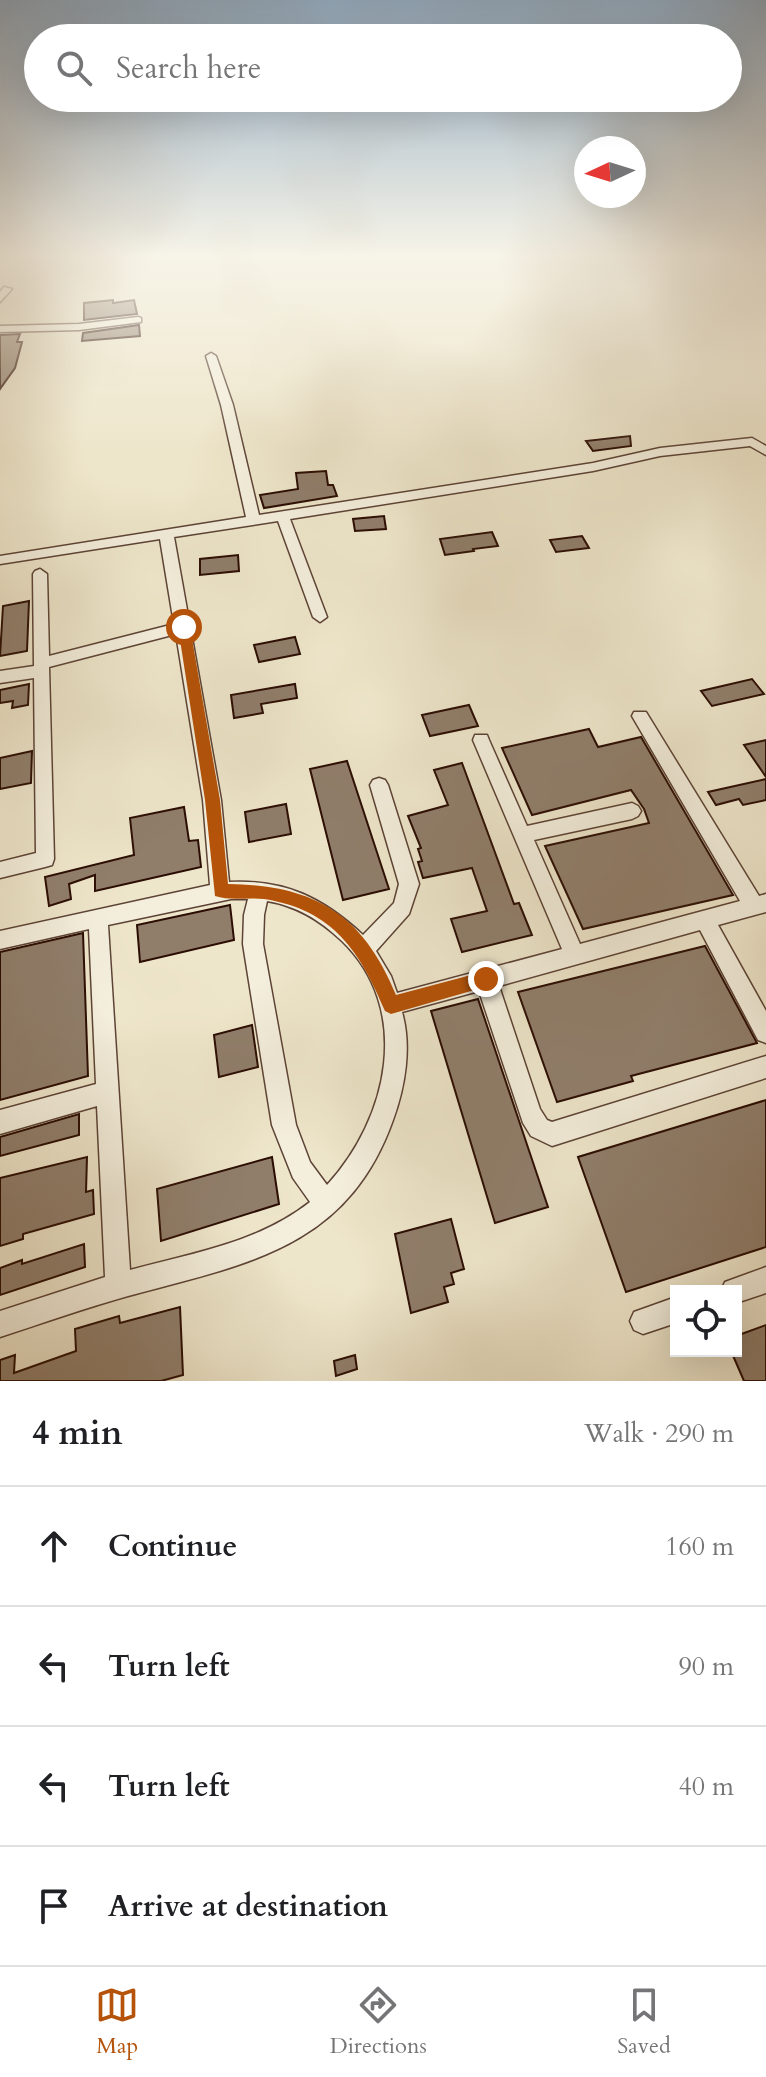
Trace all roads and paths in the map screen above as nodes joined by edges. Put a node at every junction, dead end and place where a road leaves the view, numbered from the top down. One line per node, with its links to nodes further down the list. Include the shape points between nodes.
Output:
1 (138, 320): 2 (street)
2 (0, 329)
3 (211, 356): 6 (street)
4 (766, 451): 5 (street, via 752,442 660,452)
5 (282, 514): 6 (street); 10 (street)
6 (253, 518): 7 (street)
7 (166, 532): 8 (street); 11 (street)
8 (0, 560)
9 (40, 574): 12 (street)
10 (320, 617)
11 (184, 627): 12 (street); 20 (street, via 212,800)
12 (40, 667): 13 (street); 19 (street, via 45,859)
13 (0, 677)
14 (640, 716): 22 (street)
15 (481, 740): 18 (street)
16 (379, 785): 26 (street, via 409,884 402,908)
17 (632, 811): 18 (street)
18 (522, 835): 27 (street)
19 (0, 870)
20 (220, 891): 21 (street); 23 (street)
21 (260, 891): 26 (street, via 294,897 322,912); 34 (street, via 253,944 284,1125 301,1170)
22 (760, 905): 24 (street)
23 (98, 918): 25 (street); 32 (street)
24 (704, 919): 27 (street); 30 (street)
25 (0, 940)
26 (364, 949): 29 (street)
27 (574, 954): 28 (street)
28 (486, 979): 29 (street); 31 (street, via 531,1115 539,1128 552,1134)
29 (391, 1005): 34 (street, via 396,1073 387,1112 370,1154)
30 (766, 1032)
31 (766, 1067)
32 (108, 1092): 33 (street); 36 (street)
33 (0, 1122)
34 (327, 1205): 36 (street, via 284,1234)
35 (766, 1280): 37 (street)
36 (118, 1286): 40 (street)
37 (742, 1288)
38 (670, 1312): 39 (street)
39 (643, 1321)
40 (0, 1324)

